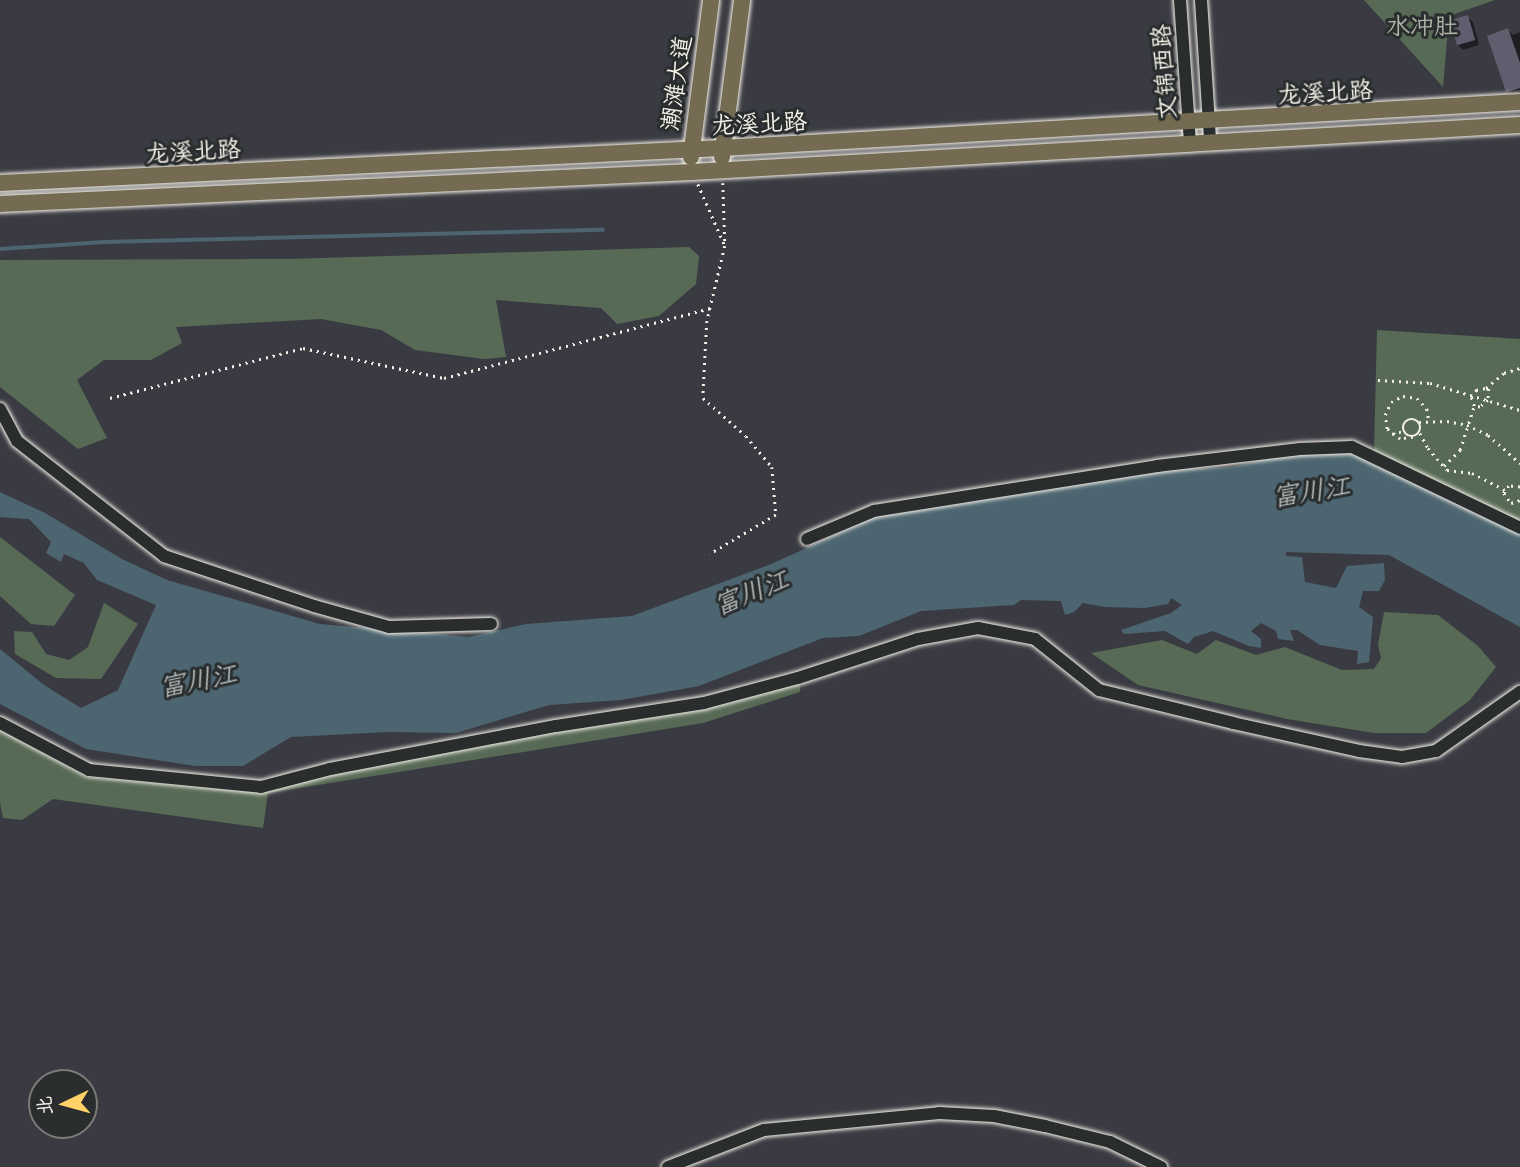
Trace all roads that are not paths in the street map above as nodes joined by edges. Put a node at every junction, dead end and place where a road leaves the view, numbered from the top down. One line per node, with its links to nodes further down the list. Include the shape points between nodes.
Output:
1 (711, 0): 12 (main road, 潮滩大道)
2 (742, 0): 11 (main road)
3 (1180, 0): 7 (street, 文锦西路)
4 (1201, 0): 6 (street, 文锦西路)
5 (1520, 102): 6 (main road, 龙溪北路)
6 (1209, 121): 7 (main road, 龙溪北路); 9 (street, 文锦西路)
7 (1187, 122): 10 (street, 文锦西路); 11 (main road, 龙溪北路)
8 (1520, 125): 9 (main road, 龙溪北路)
9 (1210, 141): 10 (main road, 龙溪北路)
10 (1190, 142): 13 (main road, 龙溪北路)
11 (722, 148): 12 (main road, 龙溪北路); 13 (main road)
12 (691, 149): 14 (main road, 潮滩大道); 15 (main road, 龙溪北路)
13 (723, 170): 14 (main road, 龙溪北路)
14 (692, 172): 16 (main road, 龙溪北路)
15 (0, 183)
16 (0, 204)
17 (0, 409): 20 (street, via 17,441 164,556 389,626)
18 (1520, 528): 19 (street, via 1352,447 1157,466 874,511)
19 (807, 539)
20 (491, 624)
21 (1520, 692): 22 (street, via 1436,751 1402,757 1099,690 1035,639 978,628 918,639 704,703 330,769 261,787 89,771)
22 (0, 723)
23 (668, 1167): 24 (street, via 764,1130 939,1113 994,1116 1110,1142)
24 (1161, 1167)

